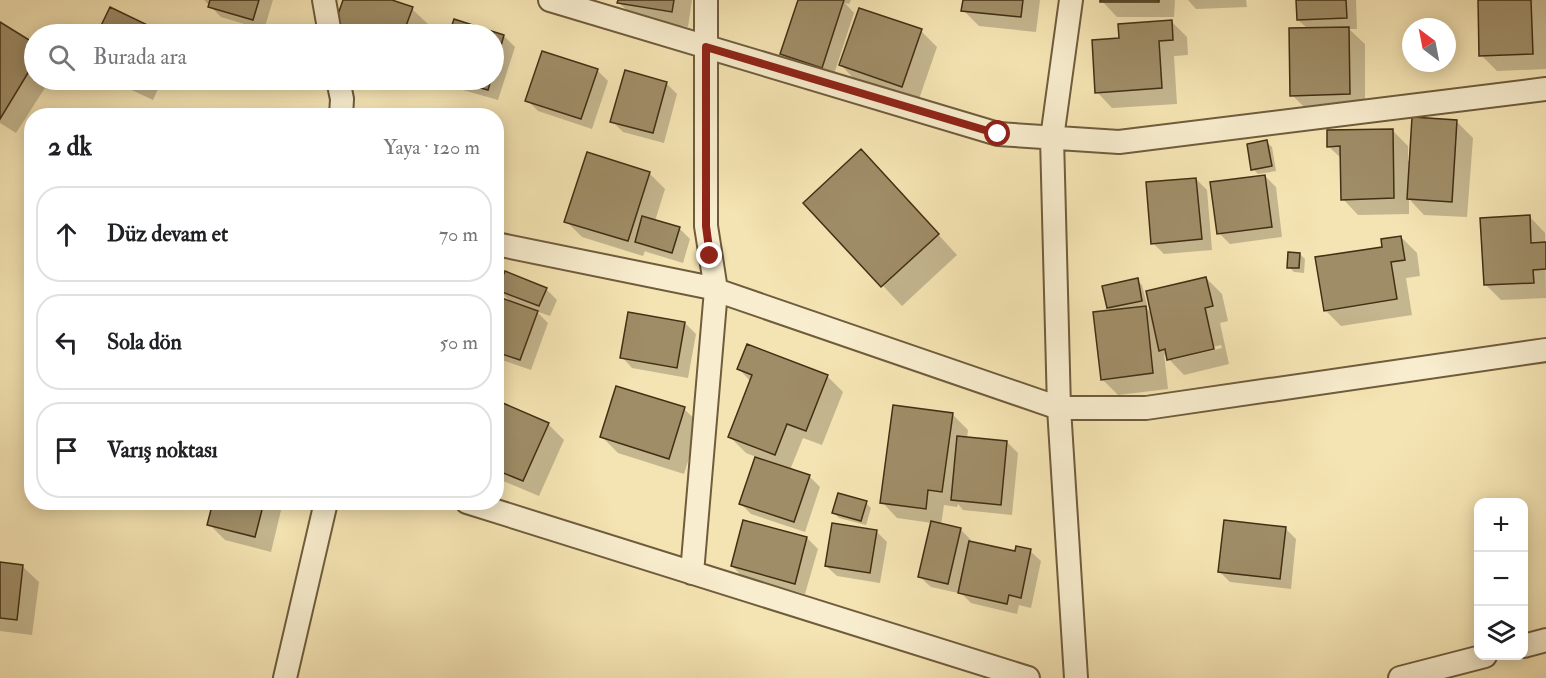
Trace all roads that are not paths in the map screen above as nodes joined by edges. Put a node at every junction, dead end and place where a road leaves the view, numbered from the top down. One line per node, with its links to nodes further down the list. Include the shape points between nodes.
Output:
1 (324, 0): 5 (street)
2 (550, 0): 6 (street)
3 (706, 0): 6 (street)
4 (1071, 0): 10 (street)
5 (328, 24)
6 (706, 47): 10 (street, via 998,134); 12 (street, via 706,226)
7 (1546, 89): 10 (street, via 1119,142)
8 (340, 90): 9 (street)
9 (341, 108)
10 (1052, 138): 14 (street)
11 (504, 246): 12 (street)
12 (716, 290): 14 (street); 17 (street)
13 (1546, 350): 14 (street, via 1146,408)
14 (1059, 408): 23 (street)
15 (324, 510): 21 (street)
16 (492, 510): 17 (street)
17 (692, 573): 22 (street)
18 (1546, 640): 19 (street)
19 (1528, 645)
20 (1474, 659): 24 (street)
21 (285, 678)
22 (1028, 678)
23 (1076, 678)
24 (1401, 678)

